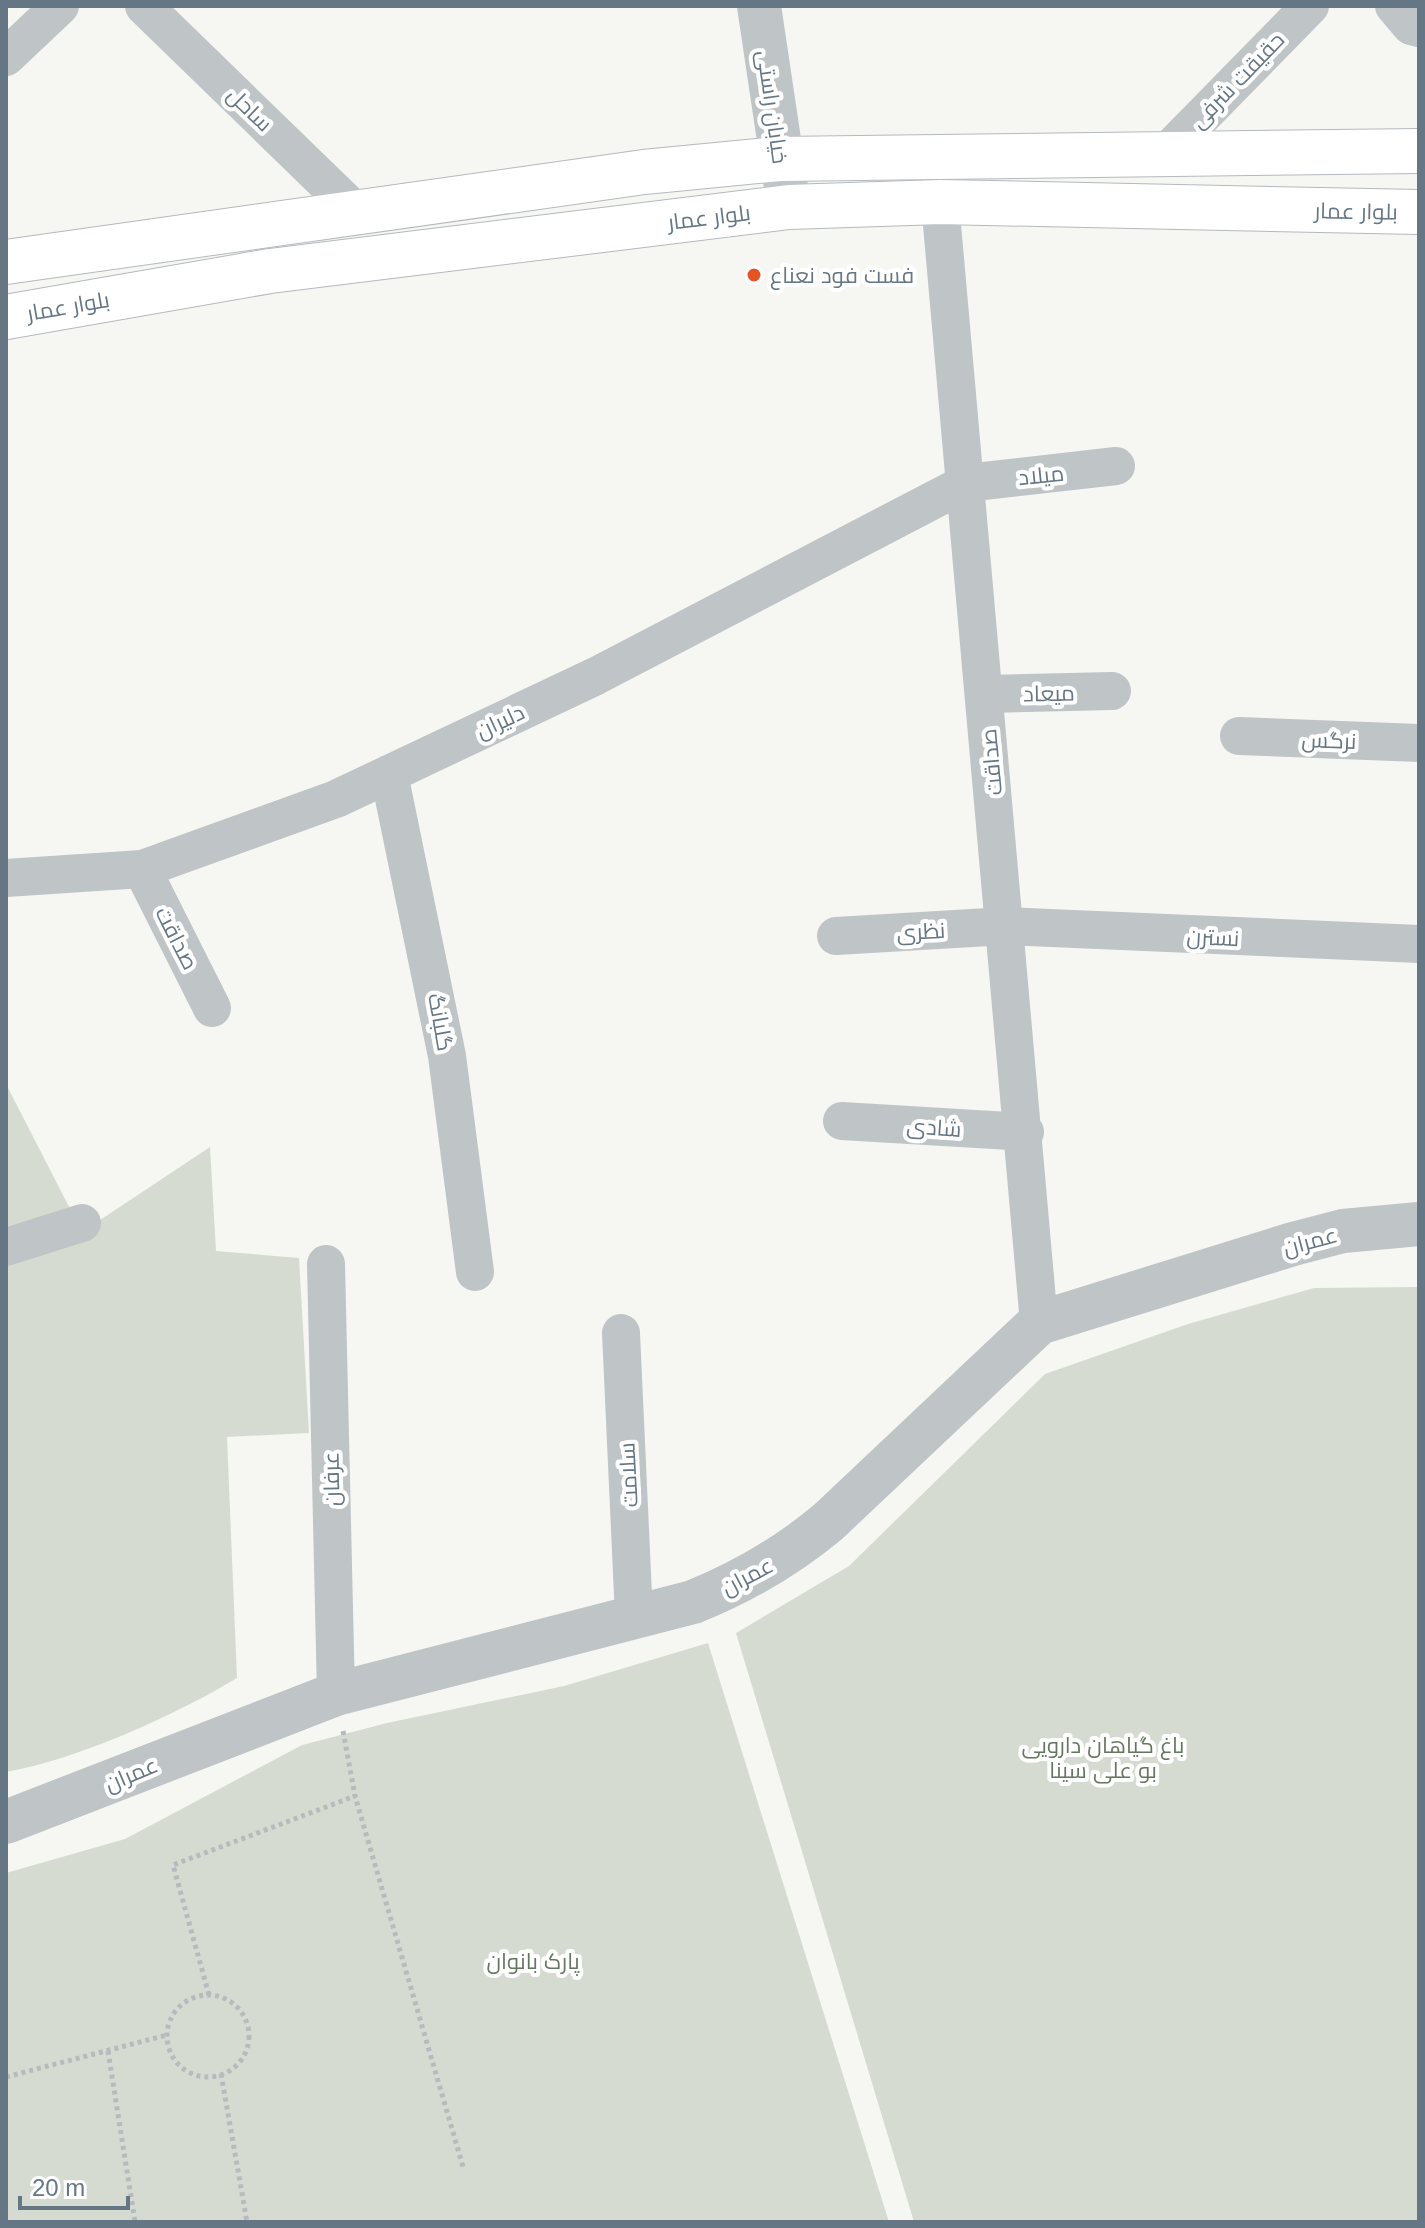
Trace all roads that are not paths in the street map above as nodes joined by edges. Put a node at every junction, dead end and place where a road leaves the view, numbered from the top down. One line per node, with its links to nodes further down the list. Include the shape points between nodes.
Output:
1 (60, 6): 7 (street)
2 (144, 6): 13 (street, ساحل)
3 (759, 6): 10 (street, خیابان راستی)
4 (1310, 6): 9 (street, حقیقت شرفی)
5 (1394, 6): 6 (street)
6 (1419, 28)
7 (6, 57)
8 (1419, 151): 9 (main road)
9 (1165, 154): 10 (main road)
10 (779, 159): 12 (street, خیابان راستی); 13 (main road)
11 (940, 202): 12 (main road, بلوار عمار); 14 (main road, بلوار عمار); 18 (street, صداقت)
12 (789, 207): 16 (main road, بلوار عمار, via 270,271)
13 (356, 212): 15 (main road)
14 (1419, 212)
15 (6, 262)
16 (6, 317)
17 (1116, 466): 18 (street, میلاد)
18 (966, 483): 20 (street, صداقت); 23 (street, دلیران, via 596,676)
19 (1112, 691): 20 (street, میعاد)
20 (985, 694): 26 (street, صداقت)
21 (1239, 736): 22 (street, نرگس)
22 (1419, 743)
23 (389, 774): 24 (street, دلیران, via 336,799); 36 (street, گلبانگ, via 447,1056)
24 (142, 869): 25 (street, دلیران); 29 (street, صداقت)
25 (6, 878)
26 (1006, 926): 27 (street, نظری); 28 (street, نسترن); 31 (street, صداقت)
27 (836, 936)
28 (1419, 944)
29 (212, 1008)
30 (842, 1121): 31 (street, شادی)
31 (1025, 1132): 37 (street, صداقت)
32 (82, 1223): 34 (street)
33 (1419, 1224): 37 (street, عمران, via 1343,1231 1293,1244)
34 (6, 1247)
35 (326, 1264): 40 (street, عرفان)
36 (475, 1272)
37 (1039, 1323): 39 (street, عمران, via 796,1549 732,1587)
38 (621, 1333): 39 (street, سلامت)
39 (634, 1617): 40 (street, عمران)
40 (336, 1694): 41 (street, عمران)
41 (6, 1822)

